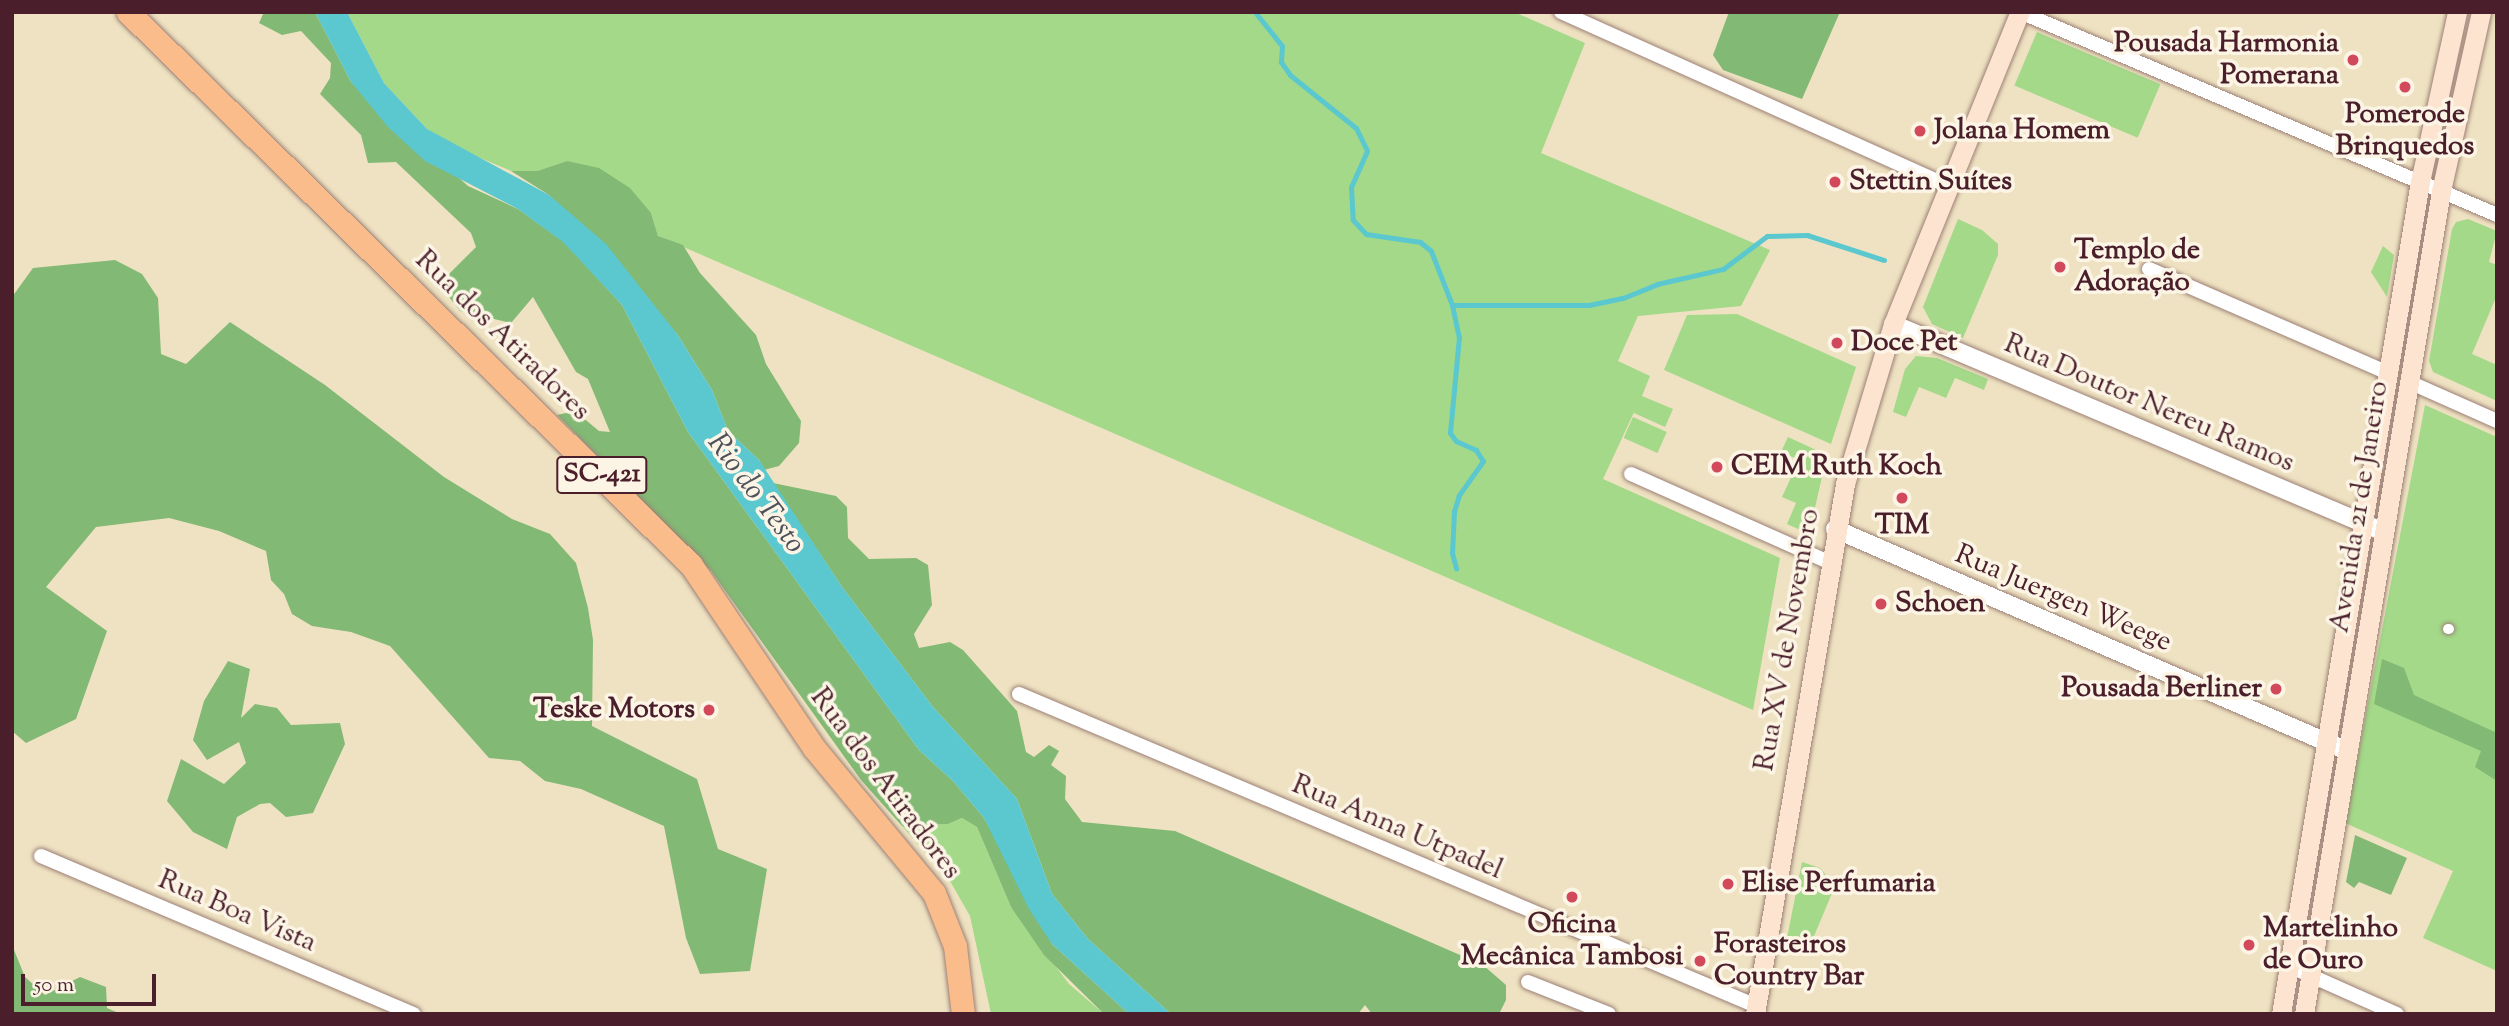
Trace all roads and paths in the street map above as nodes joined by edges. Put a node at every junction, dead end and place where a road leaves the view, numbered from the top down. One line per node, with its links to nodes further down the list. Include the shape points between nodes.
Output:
1 (128, 12): 29 (main road, Rua dos Atiradores / SC-421, via 691,565 814,748 934,893 955,946)
2 (1561, 12): 7 (street)
3 (2020, 12): 6 (street); 7 (main road, Rua XV de Novembro)
4 (2457, 12): 6 (main road, Avenida 21 de Janeiro)
5 (2481, 12): 8 (main road, Avenida 21 de Janeiro)
6 (2420, 182): 8 (street); 12 (main road, Avenida 21 de Janeiro)
7 (1948, 186): 11 (main road, Rua XV de Novembro)
8 (2441, 191): 9 (street); 13 (main road, Avenida 21 de Janeiro)
9 (2497, 215)
10 (2149, 269): 12 (street)
11 (1893, 324): 16 (street, Rua Doutor Nereu Ramos); 17 (main road, Rua XV de Novembro, via 1865,410)
12 (2388, 373): 13 (main road); 16 (main road, Avenida 21 de Janeiro)
13 (2409, 382): 14 (street); 18 (main road, Avenida 21 de Janeiro)
14 (2497, 421)
15 (1631, 474): 19 (street)
16 (2363, 523): 18 (street, Rua Doutor Nereu Ramos); 21 (main road, Avenida 21 de Janeiro)
17 (1835, 530): 19 (main road, Rua XV de Novembro); 21 (street, Rua Juergen Weege)
18 (2384, 532): 22 (main road, Avenida 21 de Janeiro)
19 (1829, 562): 27 (main road, Rua XV de Novembro)
20 (1019, 694): 27 (street, Rua Anna Utpadel)
21 (2326, 742): 22 (street, Rua Juergen Weege); 24 (main road, Avenida 21 de Janeiro)
22 (2347, 751): 25 (main road, Avenida 21 de Janeiro)
23 (41, 856): 28 (street, Rua Boa Vista)
24 (2289, 966): 25 (street); 31 (main road, Avenida 21 de Janeiro)
25 (2310, 976): 32 (main road, Avenida 21 de Janeiro); 33 (street)
26 (1528, 982): 30 (street)
27 (1756, 1010)
28 (414, 1014)
29 (962, 1014)
30 (1609, 1014)
31 (2281, 1014)
32 (2304, 1014)
33 (2397, 1014)

